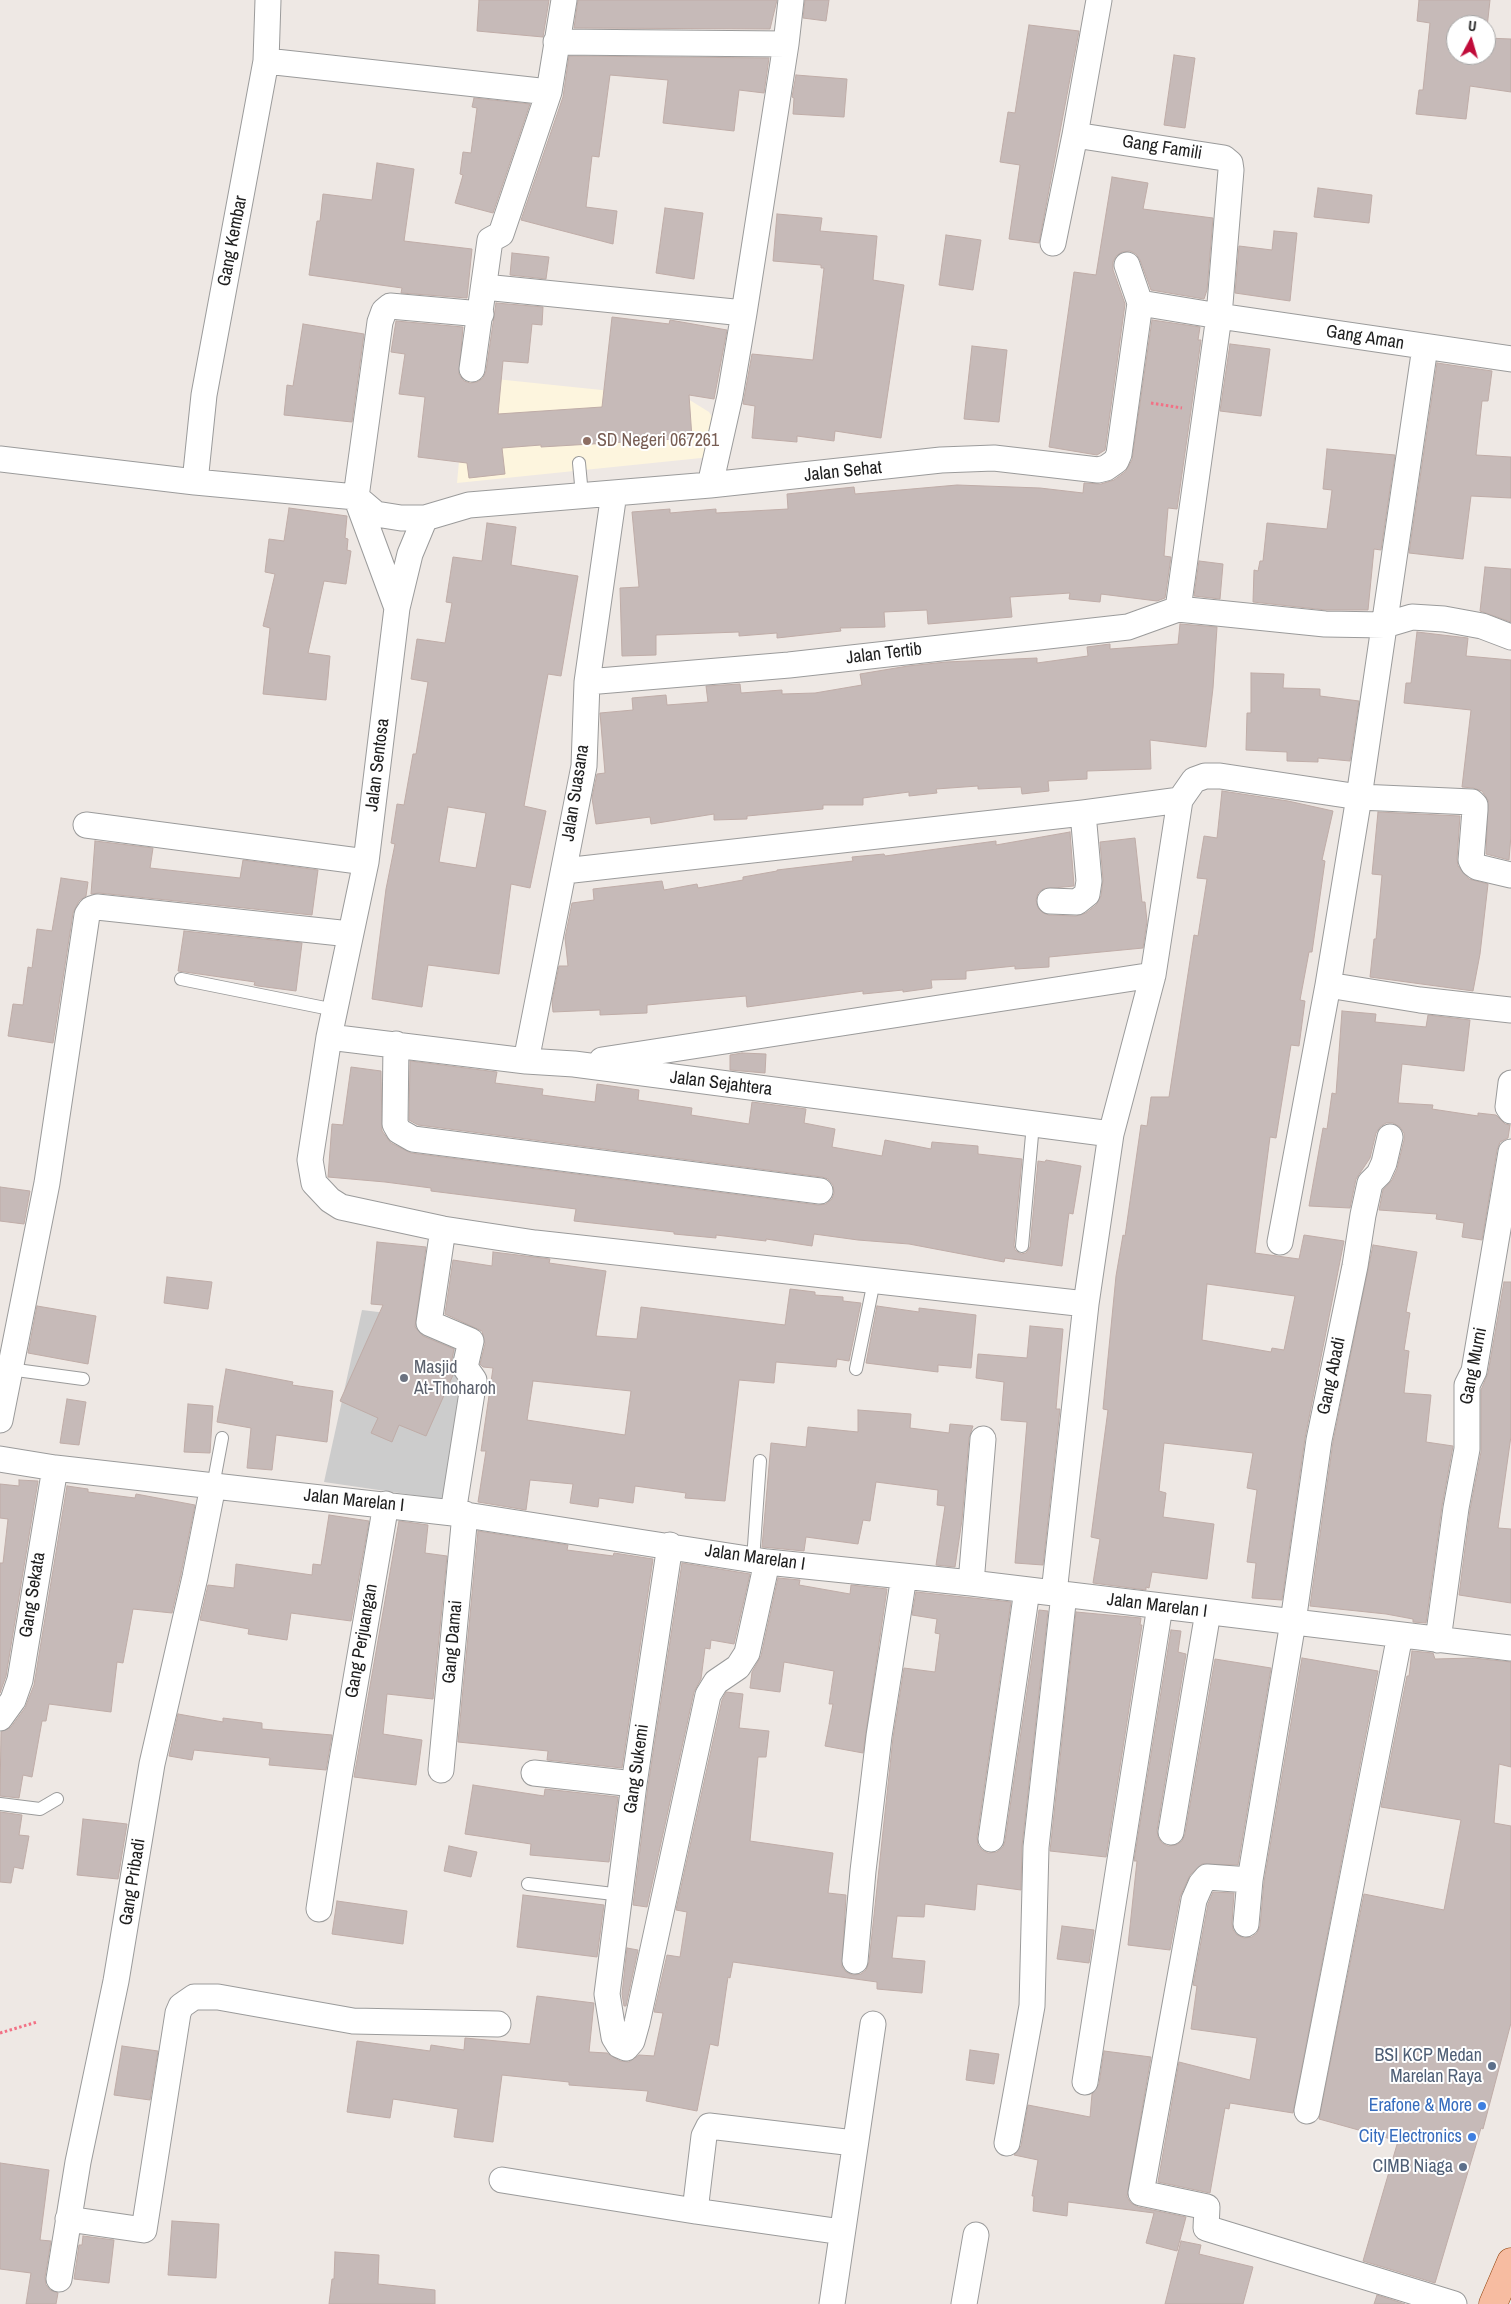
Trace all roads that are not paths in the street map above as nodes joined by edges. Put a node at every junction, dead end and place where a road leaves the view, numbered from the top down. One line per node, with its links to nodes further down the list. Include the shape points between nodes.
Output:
1 (268, 0): 7 (street, Gang Kembar)
2 (564, 0): 5 (street)
3 (791, 0): 6 (street)
4 (1099, 0): 9 (street)
5 (556, 42): 6 (street); 8 (street)
6 (786, 44): 14 (street)
7 (266, 61): 8 (street); 22 (street, Gang Kembar, via 204,396)
8 (549, 92): 12 (street, via 501,234 490,240)
9 (1075, 135): 10 (street); 16 (street, Gang Famili, via 1224,158 1230,163)
10 (1053, 242)
11 (1127, 265): 13 (street)
12 (484, 286): 14 (street); 15 (street)
13 (1140, 302): 16 (street); 23 (street, Jalan Sehat, via 1119,454 1112,465 1098,470 994,458 940,460)
14 (744, 313): 23 (street)
15 (481, 314): 19 (street); 26 (street, via 398,306 390,306 384,311)
16 (1219, 316): 17 (street, Gang Aman); 29 (street)
17 (1425, 347): 18 (street, Gang Aman); 30 (street)
18 (1511, 358)
19 (472, 369)
20 (0, 459): 22 (street)
21 (578, 464): 25 (lane)
22 (195, 482): 26 (street)
23 (710, 485): 24 (street, Jalan Sehat)
24 (614, 493): 25 (street, Jalan Sehat); 32 (street, Jalan Suasana)
25 (582, 495): 27 (street, Jalan Sehat, via 468,505)
26 (356, 497): 27 (street, Jalan Sehat, via 376,514); 28 (street, Jalan Sentosa)
27 (425, 518): 28 (street, via 410,554)
28 (397, 608): 37 (street, Jalan Sentosa)
29 (1178, 609): 30 (street, via 1325,624); 32 (street, Jalan Tertib, via 1128,627 789,665)
30 (1385, 625): 31 (street, via 1412,618 1444,619 1482,626); 33 (street)
31 (1511, 637)
32 (587, 682): 38 (street, Jalan Suasana, via 584,766)
33 (1358, 796): 34 (street, via 1205,776 1194,780); 39 (street, via 1472,802 1475,805 1473,864); 44 (street)
34 (1180, 800): 35 (street); 42 (street)
35 (1083, 813): 38 (street); 40 (street, via 1090,880 1087,894 1077,902)
36 (86, 825): 37 (street)
37 (366, 862): 41 (street, Jalan Sentosa)
38 (564, 871): 49 (street, Jalan Suasana)
39 (1511, 874)
40 (1050, 901)
41 (350, 934): 45 (street, Jalan Sentosa); 63 (street, via 97,907 91,909 47,1184)
42 (1154, 975): 50 (street); 54 (street)
43 (181, 979): 45 (lane)
44 (1328, 986): 46 (street); 59 (street)
45 (335, 1010): 47 (street, Jalan Sentosa)
46 (1511, 1010)
47 (329, 1037): 48 (street, Jalan Sejahtera); 58 (street, Jalan Sentosa, via 310,1160 318,1190 341,1207)
48 (396, 1044): 49 (street, Jalan Sejahtera); 57 (street, via 396,1124 398,1131 413,1139)
49 (526, 1061): 50 (street, Jalan Sejahtera)
50 (574, 1064): 53 (street, Jalan Sejahtera)
51 (1511, 1082): 52 (street, via 1508,1107)
52 (1511, 1111)
53 (1033, 1124): 54 (street, Jalan Sejahtera); 60 (lane)
54 (1111, 1134): 62 (street)
55 (1390, 1137): 83 (street, Gang Abadi, via 1384,1163 1370,1183 1363,1215 1319,1440)
56 (1511, 1152): 85 (street, Gang Murni, via 1474,1370 1467,1385 1466,1449)
57 (820, 1191)
58 (443, 1228): 61 (street, Jalan Sentosa, via 535,1243); 74 (street, Gang Damai, via 429,1323 471,1341 465,1367 474,1380)
59 (1280, 1242)
60 (1022, 1246)
61 (874, 1280): 62 (street, Jalan Sentosa); 64 (lane)
62 (1086, 1304): 80 (street)
63 (9, 1369): 65 (lane); 66 (street)
64 (856, 1370)
65 (83, 1380)
66 (0, 1420)
67 (222, 1438): 72 (lane)
68 (983, 1439): 78 (street)
69 (0, 1459): 71 (street, Jalan Marelan I)
70 (760, 1461): 76 (lane)
71 (55, 1468): 72 (street, Jalan Marelan I); 87 (street, Gang Sekata, via 20,1680 13,1700)
72 (213, 1486): 73 (street, Jalan Marelan I); 109 (street, Gang Pribadi, via 152,1764 116,1981)
73 (386, 1504): 74 (street, Jalan Marelan I); 98 (street, Gang Perjuangan, via 338,1778)
74 (459, 1513): 75 (street, Jalan Marelan I); 88 (street, Gang Damai)
75 (670, 1546): 76 (street, Jalan Marelan I); 90 (street, Gang Sukemi)
76 (760, 1561): 77 (street, Jalan Marelan I); 97 (street, Gang Sukemi, via 747,1653 738,1667 716,1682 708,1695 637,2023 632,2041 626,2048 619,2045 614,2037 607,1994)
77 (904, 1576): 78 (street, Jalan Marelan I); 100 (street, via 879,1736)
78 (971, 1584): 79 (street, Jalan Marelan I)
79 (1027, 1590): 80 (street, Jalan Marelan I); 94 (street)
80 (1059, 1594): 81 (street, Jalan Marelan I); 106 (street, via 1036,1847 1032,2006)
81 (1160, 1606): 82 (street, Jalan Marelan I); 103 (street)
82 (1208, 1612): 83 (street, Jalan Marelan I); 93 (street)
83 (1293, 1622): 84 (street, Jalan Marelan I); 95 (street, Gang Abadi)
84 (1400, 1635): 85 (street, Jalan Marelan I); 104 (street)
85 (1438, 1640): 86 (street, Jalan Marelan I)
86 (1509, 1648)
87 (0, 1718)
88 (441, 1770)
89 (534, 1773): 90 (street)
90 (634, 1784): 97 (street, Gang Sukemi)
91 (57, 1799): 92 (lane, via 40,1809)
92 (0, 1804)
93 (1171, 1832)
94 (991, 1839)
95 (1250, 1880): 99 (street, Gang Abadi); 116 (street, via 1207,1877 1194,1900 1141,2193 1207,2207 1206,2228)
96 (528, 1884): 97 (lane)
97 (622, 1894)
98 (319, 1909)
99 (1246, 1924)
100 (856, 1961)
101 (498, 2024): 109 (street, via 353,2022 218,1997 194,1997 181,2006 178,2013 144,2230)
102 (873, 2024): 105 (street)
103 (1085, 2082)
104 (1307, 2111)
105 (854, 2143): 108 (street, via 709,2126 704,2136); 110 (street)
106 (1008, 2143)
107 (502, 2180): 108 (street)
108 (695, 2211): 110 (street)
109 (68, 2220): 113 (street, Gang Pribadi)
110 (842, 2232): 114 (street)
111 (976, 2234): 115 (street)
112 (1511, 2262): 117 (main road)
113 (59, 2279)
114 (832, 2304)
115 (964, 2304)
116 (1454, 2304)
117 (1493, 2304)

